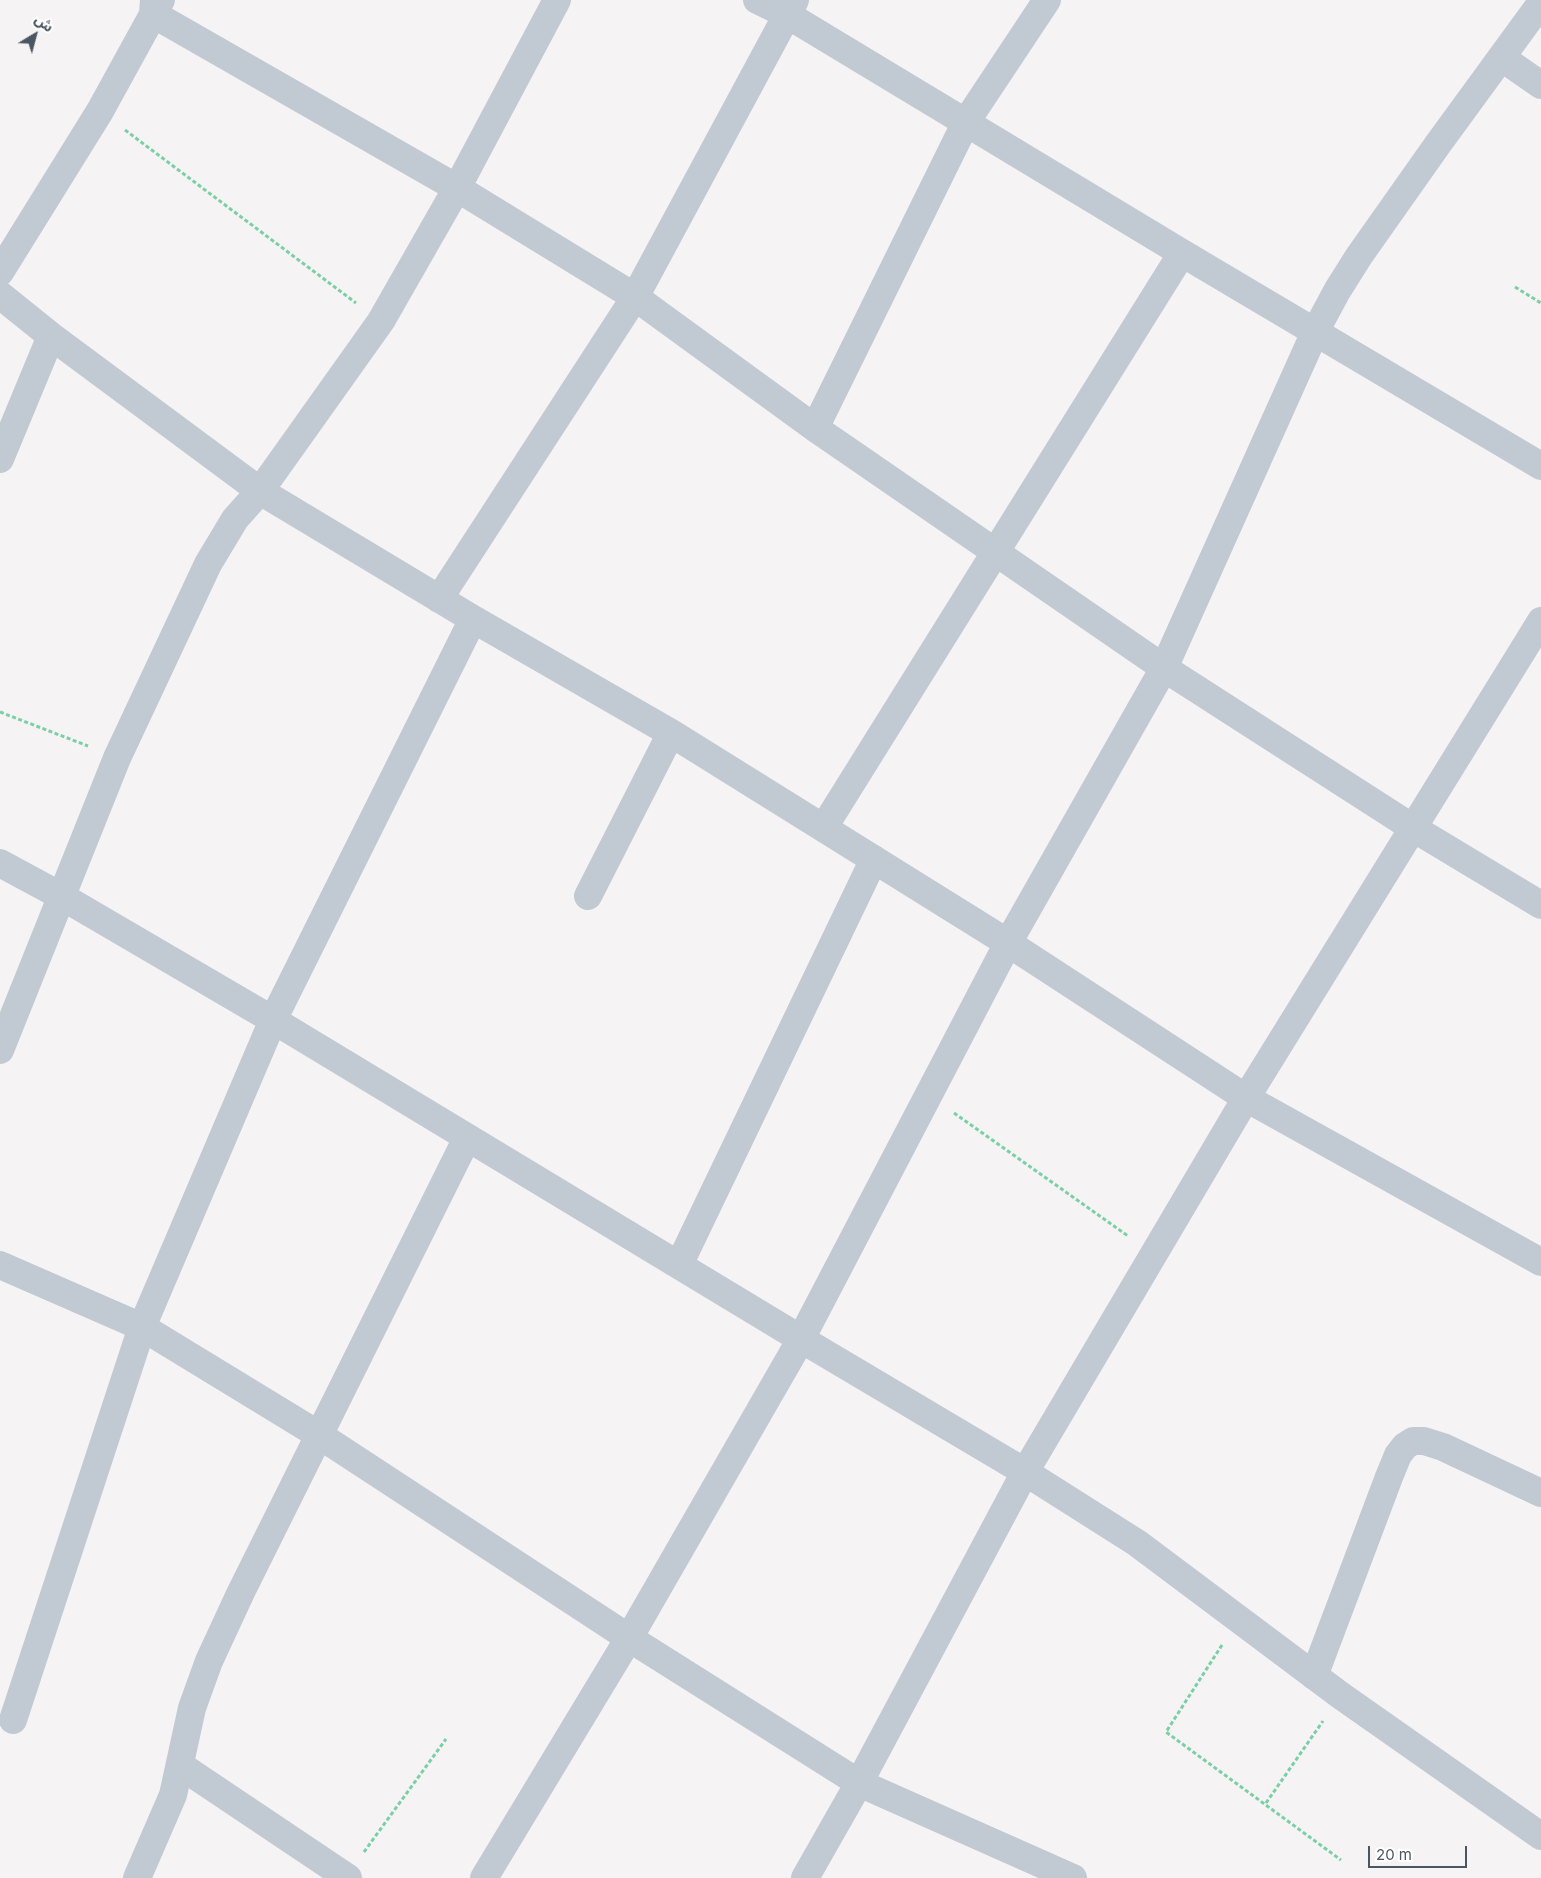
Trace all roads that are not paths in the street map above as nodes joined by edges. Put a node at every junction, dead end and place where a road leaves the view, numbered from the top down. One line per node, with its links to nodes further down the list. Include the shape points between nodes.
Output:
1 (557, 0): 10 (street)
2 (757, 0): 6 (street)
3 (1047, 0): 9 (street)
4 (1541, 3): 7 (street)
5 (156, 5): 10 (street); 12 (street, via 100,111)
6 (790, 7): 9 (street); 14 (street)
7 (1502, 58): 8 (street); 15 (street, via 1359,256)
8 (1541, 85)
9 (966, 122): 11 (street); 17 (street)
10 (457, 188): 14 (street); 20 (street, via 381,322)
11 (1182, 252): 15 (street); 21 (street)
12 (0, 272)
13 (0, 295): 16 (street)
14 (635, 297): 17 (street); 22 (street)
15 (1316, 332): 19 (street); 25 (street)
16 (50, 336): 18 (street); 20 (street)
17 (815, 428): 21 (street)
18 (0, 459)
19 (1541, 466)
20 (260, 491): 22 (street); 31 (street, via 235,519 208,564 117,758)
21 (996, 553): 25 (street); 27 (street)
22 (439, 599): 23 (street)
23 (473, 619): 26 (street); 35 (street)
24 (1541, 621): 28 (street)
25 (1164, 668): 28 (street); 34 (street)
26 (671, 733): 27 (street); 32 (street)
27 (824, 827): 29 (street)
28 (1413, 828): 33 (street); 37 (street)
29 (874, 859): 34 (street); 41 (street)
30 (0, 862): 31 (street)
31 (61, 896): 35 (street); 36 (street)
32 (588, 896)
33 (1541, 906)
34 (1008, 943): 37 (street); 43 (street)
35 (273, 1020): 38 (street); 42 (street)
36 (0, 1050)
37 (1246, 1098): 39 (street); 45 (street)
38 (467, 1138): 41 (street); 44 (street)
39 (1541, 1262)
40 (0, 1265): 42 (street)
41 (679, 1265): 43 (street)
42 (142, 1327): 44 (street); 49 (street)
43 (800, 1339): 45 (street); 47 (street)
44 (319, 1434): 47 (street); 50 (street, via 209,1661 192,1708)
45 (1025, 1472): 48 (street, via 1137,1543); 51 (street)
46 (1541, 1493): 48 (street, via 1443,1447 1424,1441 1405,1446 1389,1477)
47 (629, 1638): 51 (street); 55 (street)
48 (1314, 1676): 52 (street)
49 (13, 1720)
50 (181, 1766): 53 (street); 54 (street, via 173,1795)
51 (859, 1783): 56 (street); 57 (street)
52 (1541, 1836)
53 (347, 1877)
54 (137, 1878)
55 (484, 1878)
56 (805, 1878)
57 (1073, 1878)

